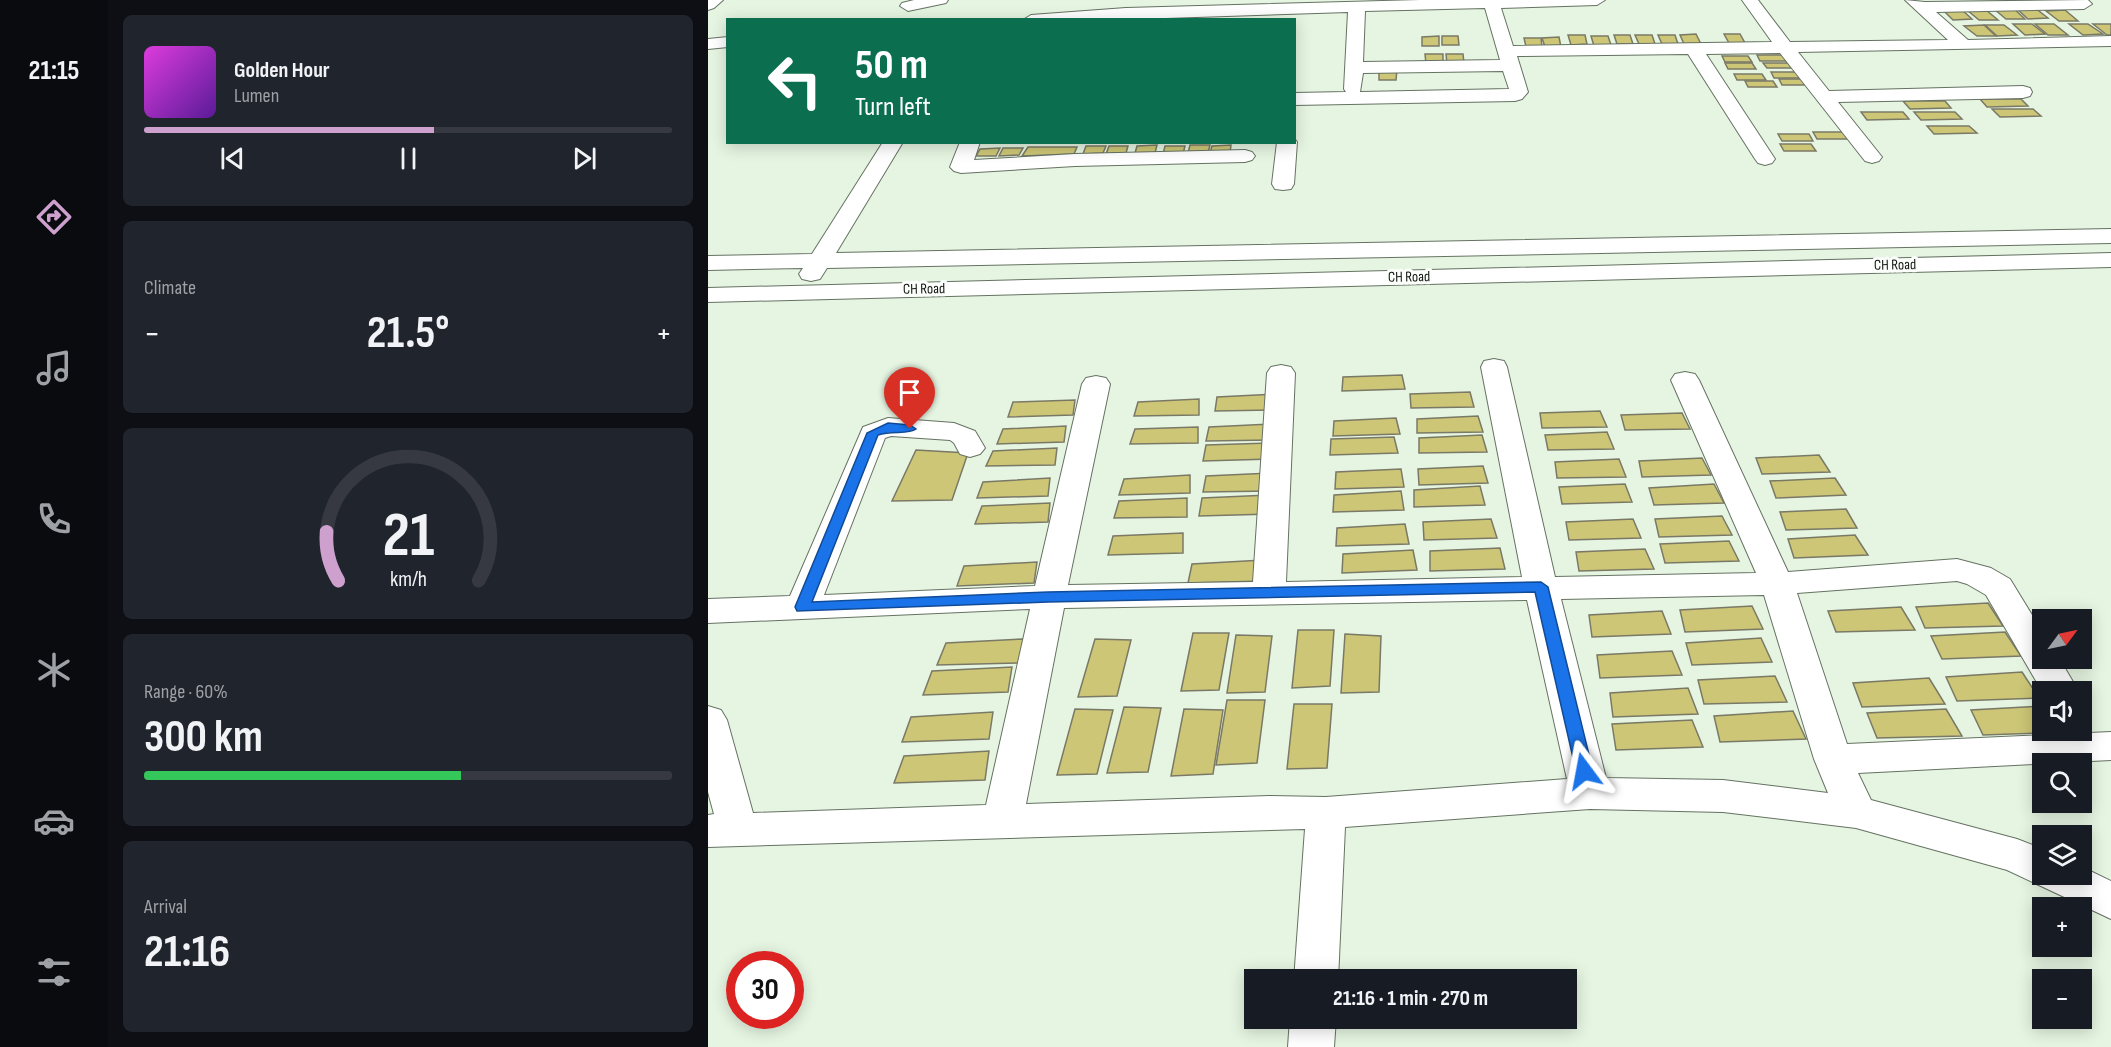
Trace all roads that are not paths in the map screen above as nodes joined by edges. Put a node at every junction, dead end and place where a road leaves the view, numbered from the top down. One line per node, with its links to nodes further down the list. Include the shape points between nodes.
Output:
1 (940, 0): 12 (street)
2 (1220, 0): 13 (street)
3 (1597, 0): 5 (street)
4 (1750, 0): 22 (street)
5 (1525, 1): 6 (street)
6 (1491, 2): 11 (street); 24 (street)
7 (2031, 2): 9 (street); 10 (street); 18 (street)
8 (1917, 3): 9 (street); 21 (street)
9 (1980, 3): 19 (street)
10 (2084, 4)
11 (1357, 6): 13 (street); 25 (street)
12 (908, 9)
13 (1196, 12): 14 (street)
14 (1128, 16): 15 (street)
15 (1079, 18)
16 (2111, 41): 18 (street)
17 (726, 42): 20 (street)
18 (2080, 42): 19 (street)
19 (2029, 43): 21 (street)
20 (708, 44)
21 (1964, 45): 22 (street); 27 (street, via 2023,92)
22 (1785, 48): 23 (street); 27 (street)
23 (1694, 49): 24 (street); 36 (street)
24 (1509, 58): 25 (street); 26 (street, via 1520,92 1508,97)
25 (1354, 68): 26 (street)
26 (1353, 97): 28 (street)
27 (1824, 97): 35 (street)
28 (1296, 99)
29 (892, 144): 39 (street)
30 (969, 144): 33 (street, via 961,166)
31 (1176, 144): 33 (street)
32 (1287, 144): 37 (street)
33 (1130, 149): 34 (street)
34 (1245, 156)
35 (1872, 157)
36 (1765, 159)
37 (1284, 184)
38 (2111, 236): 39 (street, CH Road)
39 (821, 260): 41 (street, CH Road); 42 (street)
40 (2111, 260): 42 (street, CH Road)
41 (708, 263)
42 (798, 292): 43 (street, CH Road)
43 (708, 295)
44 (1494, 367): 50 (street)
45 (1281, 373): 51 (street)
46 (1685, 380): 49 (street)
47 (1096, 384): 52 (street)
48 (970, 448): 53 (street, via 964,435 954,432 888,427 873,433)
49 (1777, 584): 50 (street); 55 (street, via 1957,570 1979,576 1998,586); 58 (street)
50 (1541, 587): 51 (street); 59 (street)
51 (1269, 594): 52 (street)
52 (1048, 597): 53 (street); 62 (street)
53 (802, 607): 54 (street)
54 (708, 611)
55 (2054, 681)
56 (708, 720): 63 (street)
57 (2096, 740): 58 (street)
58 (1833, 759): 60 (street)
59 (1590, 794): 60 (street, via 1723,796); 61 (street)
60 (1856, 812): 64 (street)
61 (1326, 813): 62 (street); 67 (street)
62 (1003, 820): 63 (street)
63 (723, 830)
64 (2032, 863)
65 (2078, 885): 66 (street)
66 (2111, 901)
67 (1317, 969)
68 (1312, 1029): 69 (street)
69 (1311, 1047)

